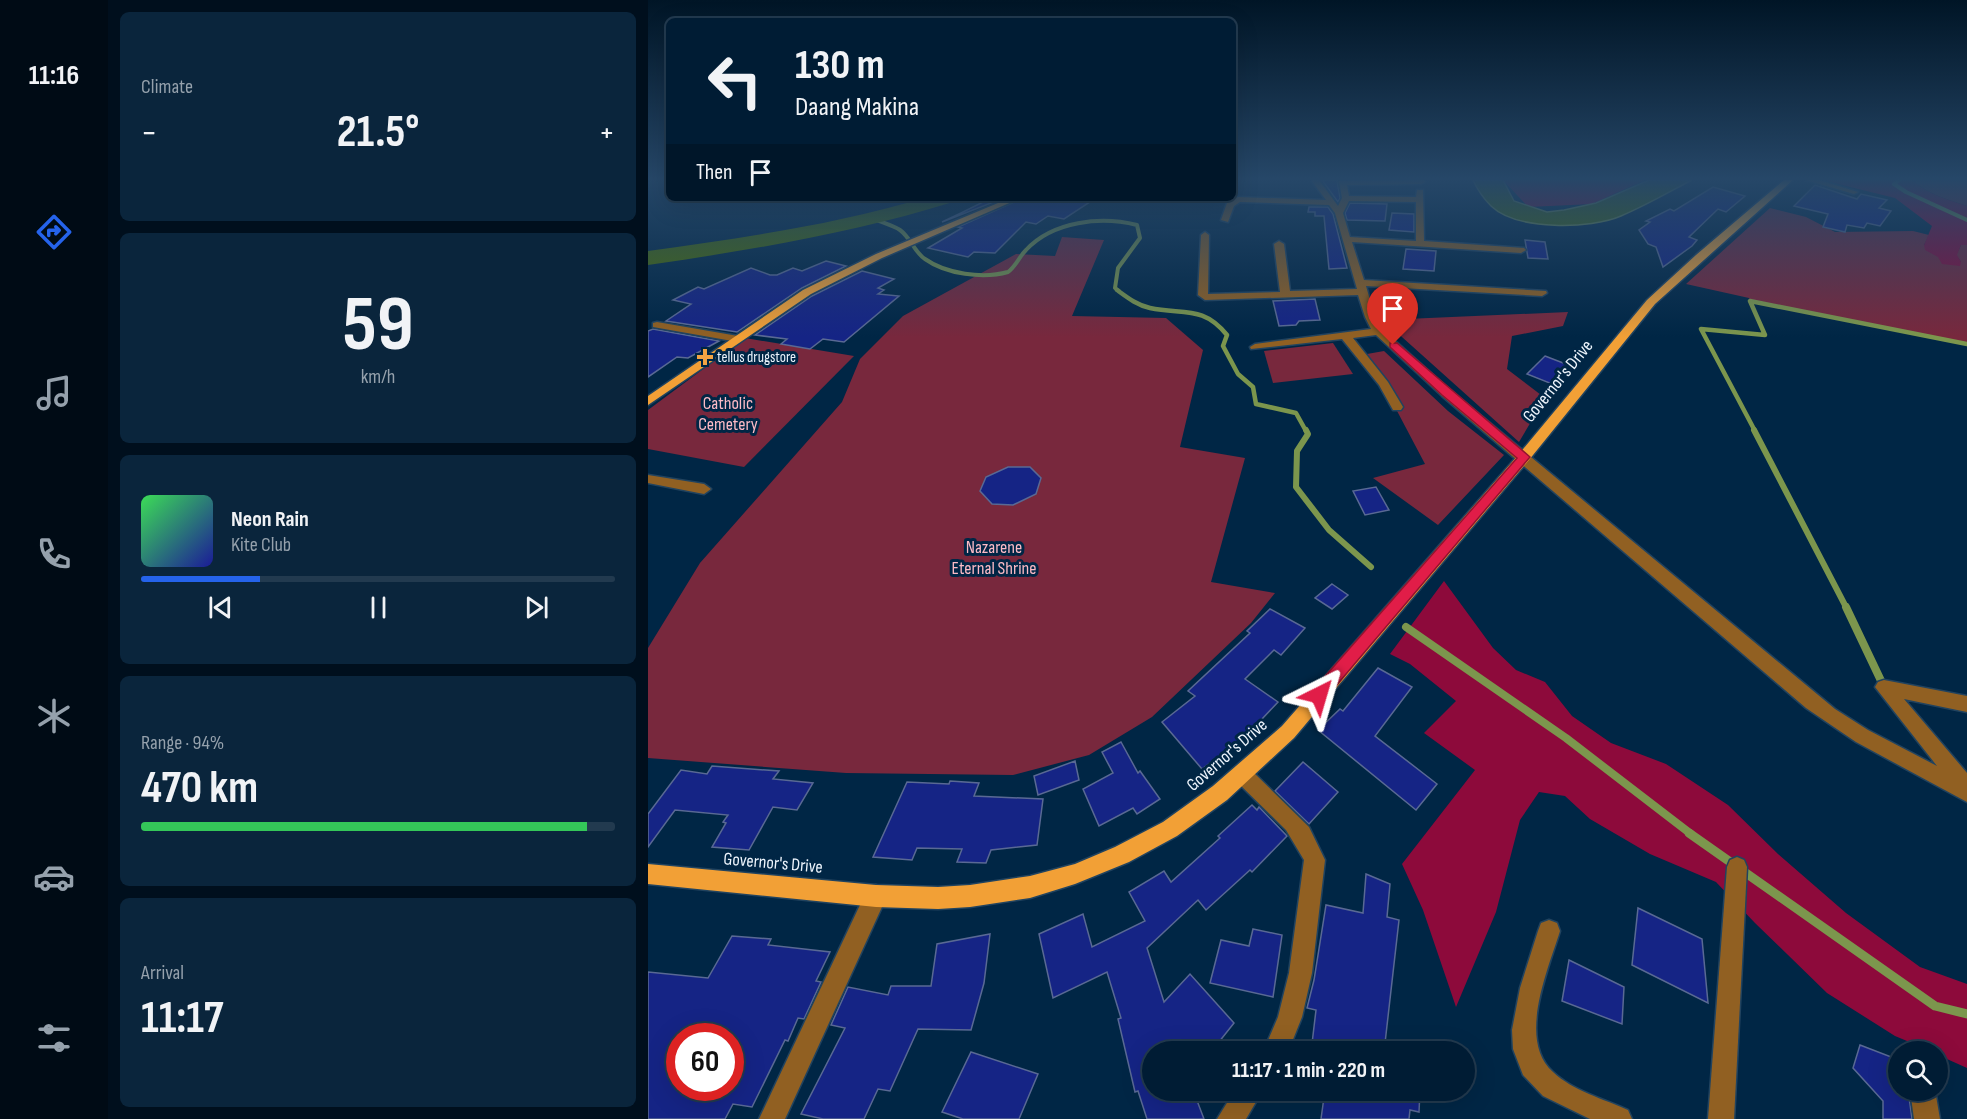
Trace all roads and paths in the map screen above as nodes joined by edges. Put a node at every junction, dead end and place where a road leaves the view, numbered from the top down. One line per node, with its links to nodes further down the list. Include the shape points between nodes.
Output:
1 (937, 232): 16 (main road, via 807,292)
2 (1345, 232): 6 (street)
3 (1420, 232): 7 (street)
4 (1727, 232): 20 (main road, Governor's Drive, via 1651,302)
5 (1205, 235): 12 (street, via 1205,297)
6 (1347, 239): 7 (street); 10 (street)
7 (1420, 243): 9 (street)
8 (1279, 244): 12 (street)
9 (1521, 250)
10 (1362, 287): 11 (street); 12 (street); 14 (street)
11 (1542, 292)
12 (1285, 294)
13 (657, 325): 16 (street)
14 (1378, 331): 15 (street); 20 (street)
15 (1345, 335): 17 (street); 19 (street)
16 (738, 339): 18 (main road)
17 (1255, 347)
18 (648, 401)
19 (1397, 406)
20 (1524, 457): 24 (main road, Governor's Drive, via 1288,732); 26 (street, via 1783,680 1861,736)
21 (648, 479): 22 (street)
22 (704, 489)
23 (1967, 704): 25 (street, via 1884,687)
24 (1242, 774): 29 (main road, Governor's Drive, via 1170,829 1075,874 999,893 938,898); 31 (street, via 1306,840 1315,858 1298,984)
25 (1967, 788)
26 (1967, 793)
27 (1737, 867): 37 (street)
28 (648, 874): 29 (main road, Governor's Drive)
29 (876, 896): 34 (street)
30 (1549, 932): 36 (street, via 1525,1017 1526,1052 1542,1080)
31 (1282, 1041)
32 (1243, 1101): 35 (street)
33 (1924, 1101): 38 (street)
34 (772, 1119)
35 (1230, 1119)
36 (1619, 1119)
37 (1721, 1119)
38 (1927, 1119)

